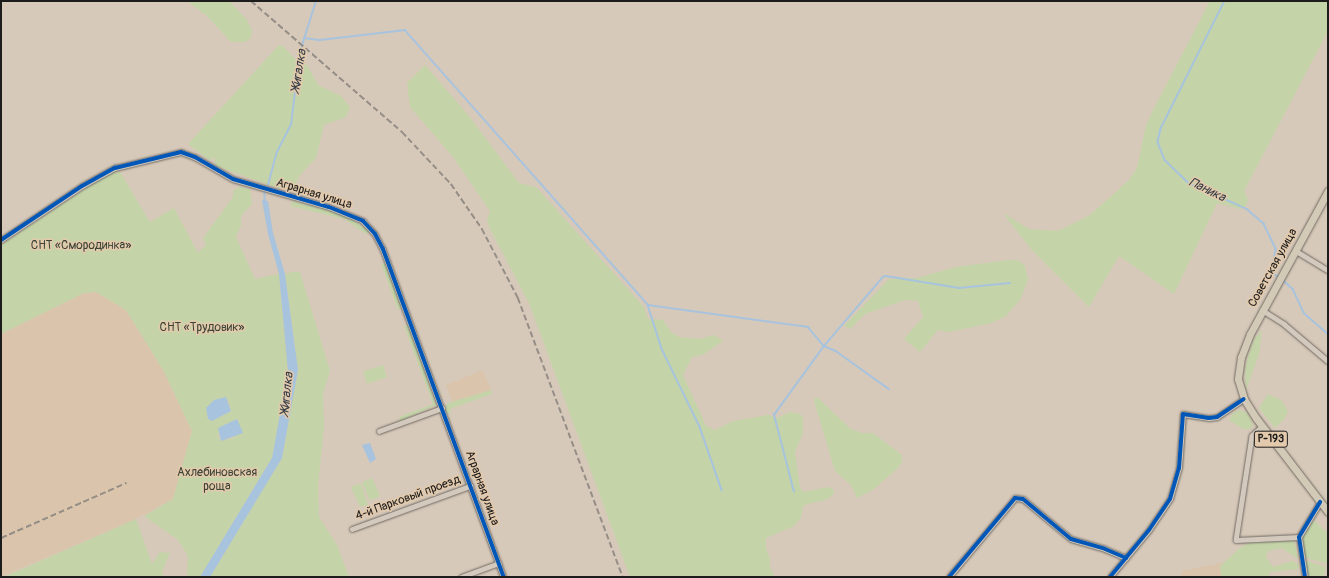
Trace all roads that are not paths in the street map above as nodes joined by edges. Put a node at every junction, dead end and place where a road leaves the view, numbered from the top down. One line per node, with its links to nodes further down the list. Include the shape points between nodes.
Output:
1 (1328, 191): 3 (main road, Советская улица / Р-193)
2 (1, 240): 8 (street, Аграрная улица, via 82,186 115,168 181,152 195,157 221,174 351,214 371,228 383,249)
3 (1296, 250): 4 (street); 5 (main road, Советская улица / Р-193)
4 (1328, 270)
5 (1262, 310): 6 (street, via 1284,324); 7 (main road, Советская улица / Р-193, via 1241,357 1238,379)
6 (1328, 361)
7 (1244, 399): 9 (main road, Р-193); 16 (street, via 1217,417 1183,414 1179,468 1170,499)
8 (442, 408): 10 (street); 11 (street, Аграрная улица)
9 (1262, 427): 12 (main road, Р-193); 15 (street, via 1252,436 1236,540)
10 (379, 431)
11 (470, 486): 14 (street, 4-й Парковый проезд); 17 (street, Аграрная улица)
12 (1320, 502): 13 (main road, Р-193); 15 (street)
13 (1328, 512)
14 (352, 529)
15 (1299, 537): 22 (street)
16 (1126, 558): 20 (street, via 1071,539 1023,499 1015,498); 21 (street)
17 (499, 563): 18 (street); 19 (street, Аграрная улица)
18 (461, 577)
19 (504, 577)
20 (949, 577)
21 (1110, 577)
22 (1305, 577)

